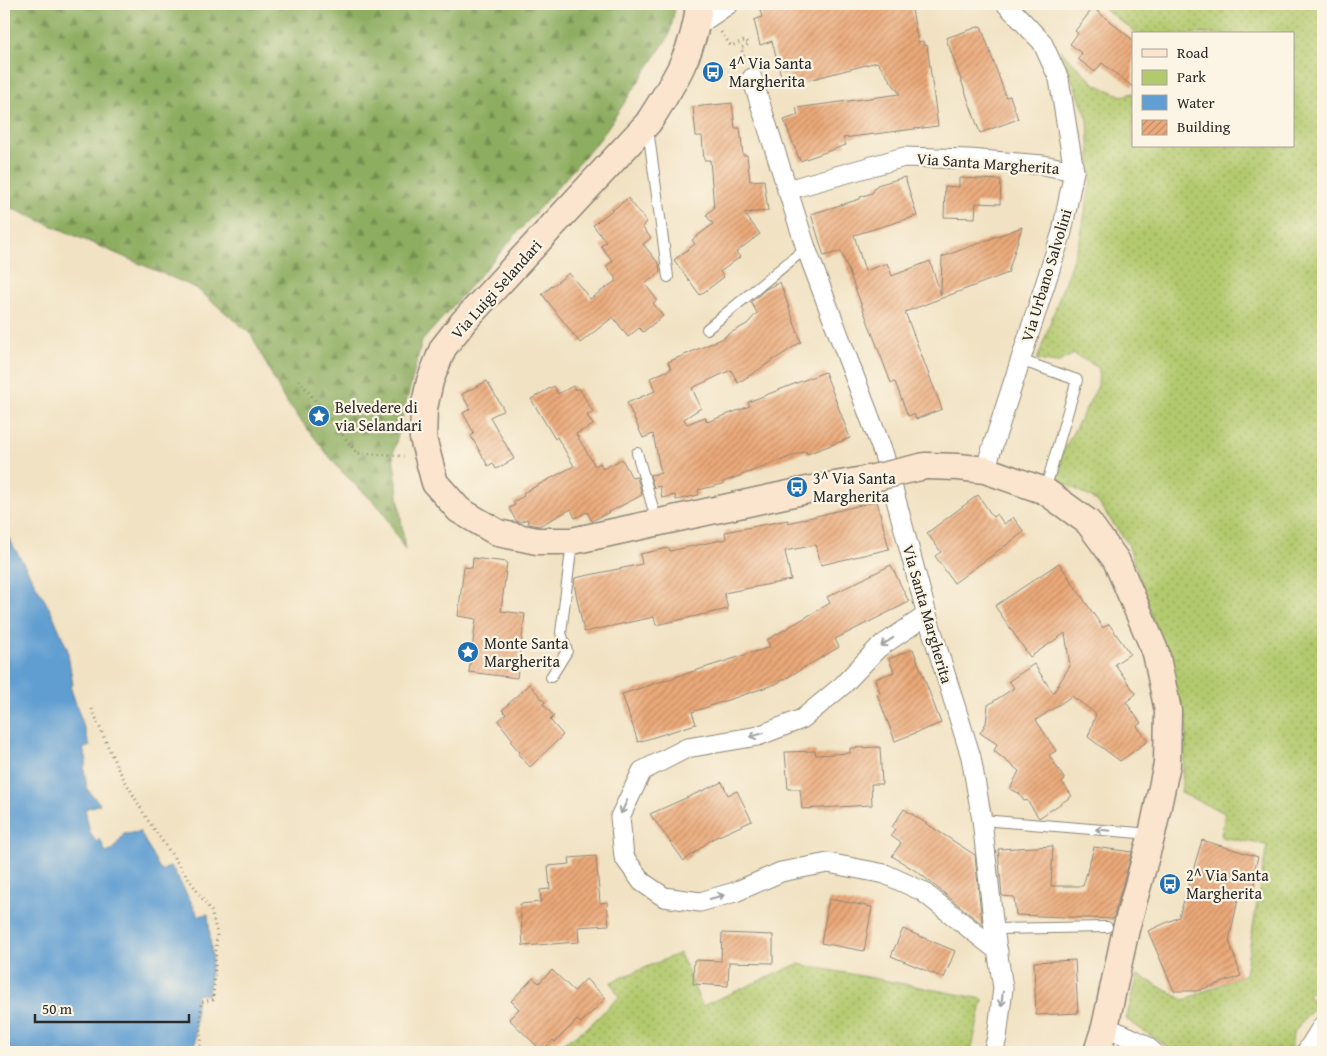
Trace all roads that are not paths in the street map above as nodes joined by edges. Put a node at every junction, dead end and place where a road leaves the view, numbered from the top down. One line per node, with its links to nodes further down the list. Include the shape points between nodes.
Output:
1 (729, 4): 3 (street)
2 (1006, 4): 6 (street, Via Urbano Salvolini, via 1042,42 1059,79)
3 (698, 14): 5 (street, Via Luigi Selandari, via 672,86)
4 (752, 78): 7 (street, Via Santa Margherita)
5 (648, 123): 9 (lane); 16 (street, Via Luigi Selandari, via 464,321 443,348 424,408 424,438 435,483 459,510 498,533 538,541)
6 (1074, 171): 7 (street, Via Santa Margherita, via 1034,164 904,157); 11 (street, Via Urbano Salvolini, via 1062,232)
7 (787, 190): 8 (street, Via Santa Margherita)
8 (806, 248): 10 (lane); 17 (street, Via Santa Margherita, via 884,455)
9 (668, 277)
10 (707, 330)
11 (1020, 360): 13 (street, Via Urbano Salvolini); 14 (lane, via 1077,380)
12 (637, 453): 15 (lane)
13 (985, 470): 14 (street, Via Luigi Selandari); 15 (street, Via Luigi Selandari, bridge, via 925,466)
14 (1045, 491): 20 (street, Via Luigi Selandari, via 1088,522 1116,560 1156,653 1168,711 1167,764)
15 (656, 522): 16 (street, Via Luigi Selandari)
16 (572, 541): 18 (lane, via 561,633 567,651)
17 (927, 615): 19 (street, Via Santa Margherita, via 971,757); 23 (street, one-way to 23, via 878,648 843,685 802,719 758,736 687,748 642,771 620,816 624,857 642,882 664,897 700,902 735,892 782,872 828,863 886,874 922,891)
18 (551, 677)
19 (982, 820): 20 (lane, one-way to 19); 22 (street, Via Santa Margherita)
20 (1152, 834): 25 (street, Via Luigi Selandari, via 1126,929)
21 (1106, 927): 22 (lane)
22 (994, 929): 23 (street, Via Santa Margherita)
23 (998, 951): 26 (street, Via Santa Margherita, one-way to 26, via 1003,988)
24 (1323, 1025): 29 (street)
25 (1105, 1027): 27 (street, Via Luigi Selandari); 28 (street)
26 (993, 1052)
27 (1097, 1052)
28 (1153, 1052)
29 (1307, 1052)

